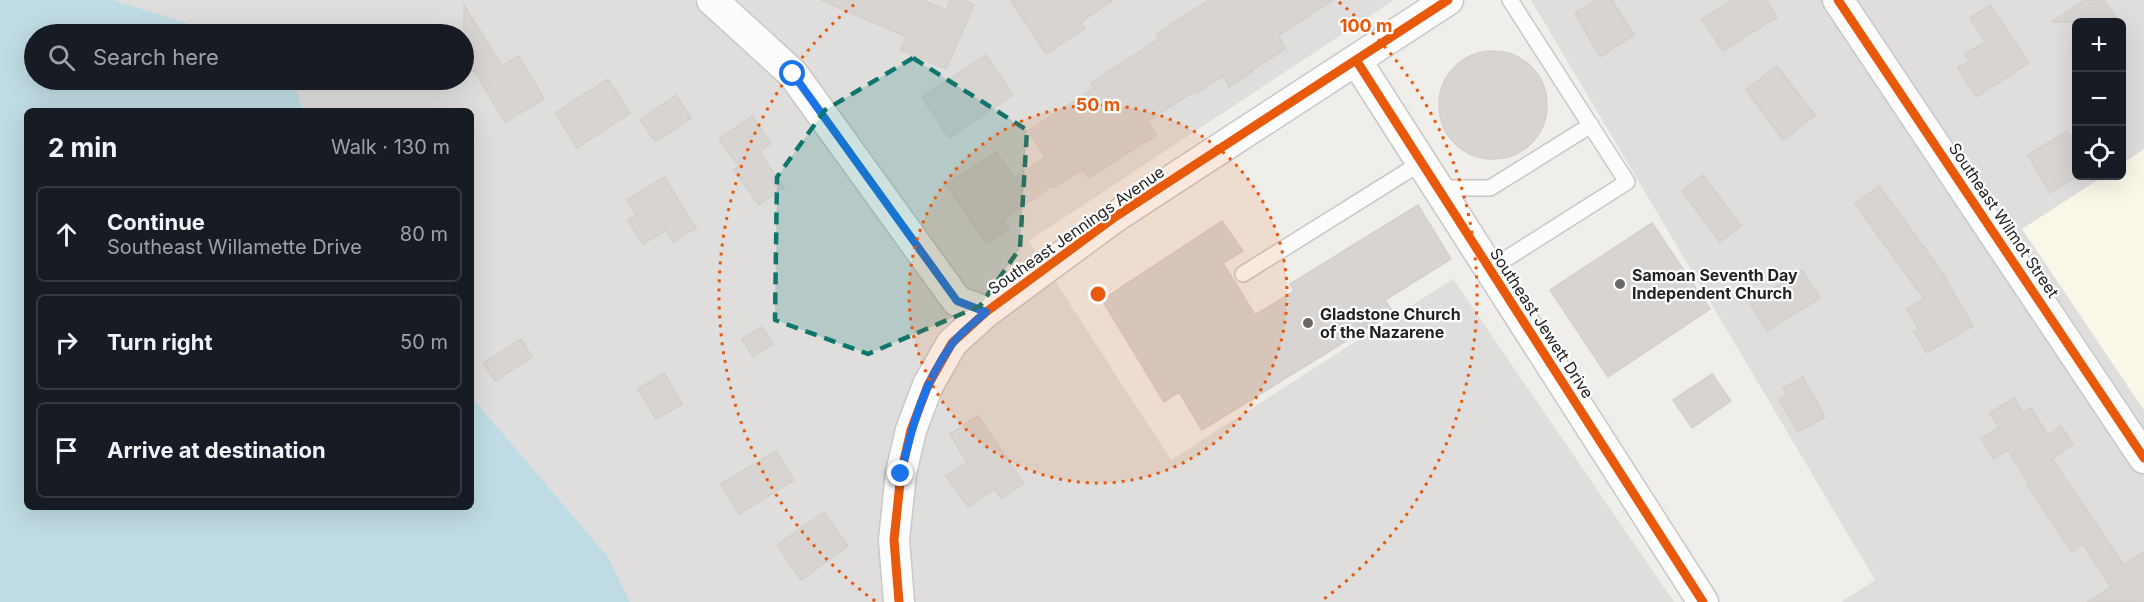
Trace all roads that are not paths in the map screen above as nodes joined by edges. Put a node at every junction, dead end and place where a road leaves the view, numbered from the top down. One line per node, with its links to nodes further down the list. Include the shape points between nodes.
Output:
1 (712, 0): 11 (street, via 793,74 957,301)
2 (1448, 0): 5 (street, Southeast Jennings Avenue)
3 (1510, 0): 6 (lane)
4 (1838, 0): 12 (street, Southeast Wilmot Street)
5 (1356, 60): 7 (street, Southeast Jewett Drive); 11 (street, Southeast Jennings Avenue, via 1115,217)
6 (1591, 125): 8 (lane, via 1490,188); 9 (lane, via 1627,182)
7 (1422, 162): 8 (street, Southeast Jewett Drive); 10 (lane)
8 (1438, 188): 9 (street, Southeast Jewett Drive)
9 (1490, 269): 14 (street, Southeast Jewett Drive)
10 (1244, 274)
11 (986, 312): 13 (street, Southeast Jennings Avenue, via 952,344 928,385 911,430 901,474 894,540)
12 (2144, 458)
13 (899, 602)
14 (1703, 602)

